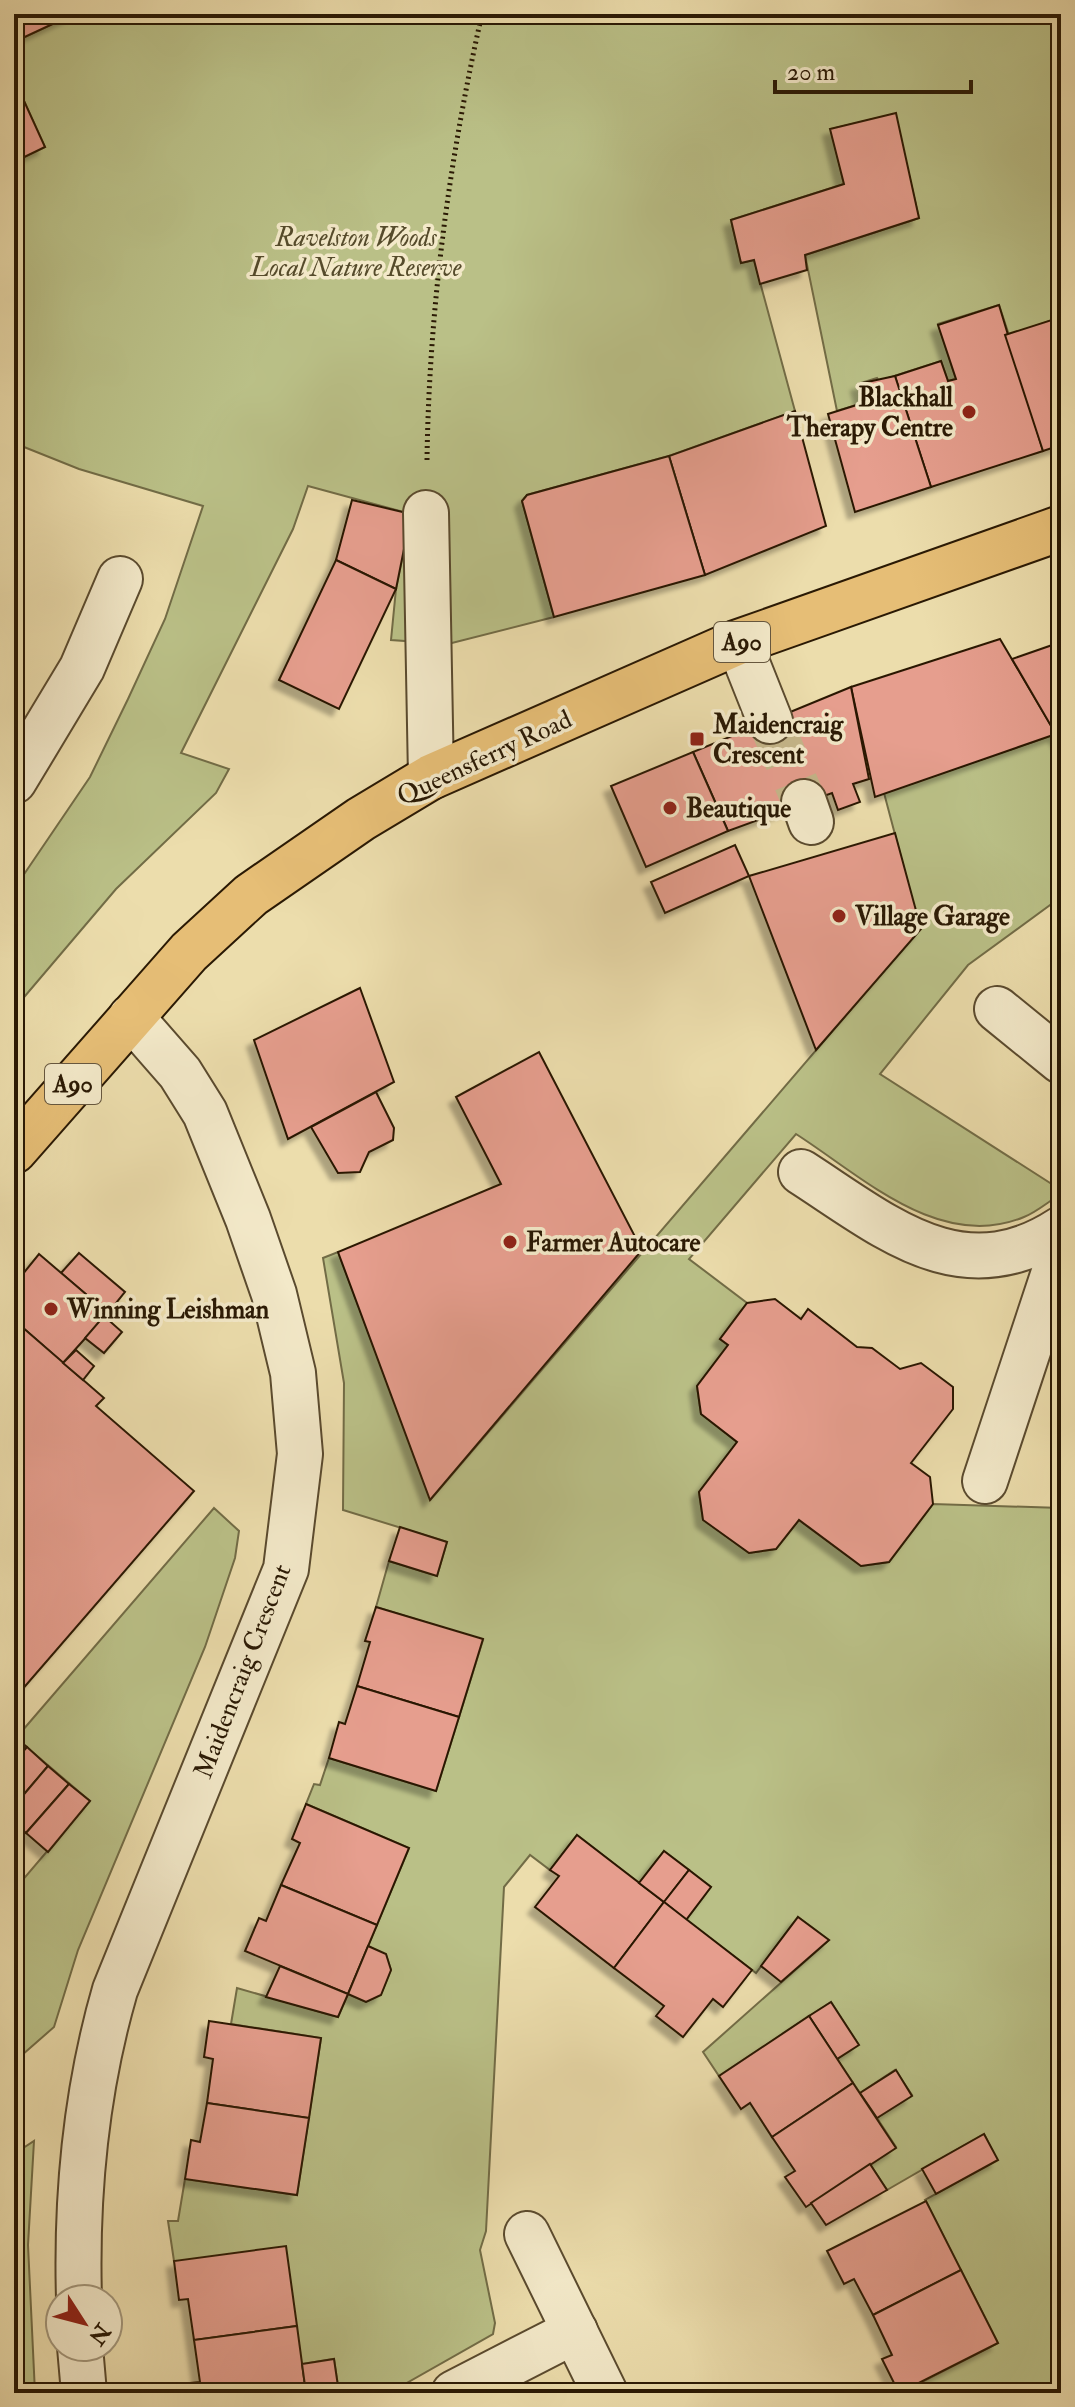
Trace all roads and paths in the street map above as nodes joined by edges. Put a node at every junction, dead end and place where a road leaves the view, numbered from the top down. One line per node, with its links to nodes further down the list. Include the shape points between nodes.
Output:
1 (482, 14): 2 (path, via 457,123 428,388)
2 (426, 513): 7 (street)
3 (1061, 528): 5 (main road, Queensferry Road / A90)
4 (120, 579): 8 (street, via 82,668)
5 (739, 643): 6 (street); 7 (main road, Queensferry Road / A90)
6 (770, 721)
7 (431, 777): 10 (main road, Queensferry Road / A90, via 251,895 189,952)
8 (14, 781)
9 (997, 1009): 11 (street)
10 (131, 1017): 12 (main road, Queensferry Road / A90); 18 (street, Maidencraig Crescent, via 180,1073 205,1113 248,1219 293,1373 300,1454 286,1569 115,1990 100,2040 84,2140)
11 (1061, 1061)
12 (14, 1151)
13 (801, 1172): 14 (street, via 908,1241 945,1254 983,1257 1036,1245)
14 (1061, 1229)
15 (1061, 1251): 16 (street)
16 (985, 1481)
17 (527, 2234): 19 (street)
18 (78, 2283)
19 (575, 2331): 22 (street); 23 (street)
20 (81, 2363): 21 (street)
21 (84, 2393)
22 (454, 2393)
23 (605, 2393)

